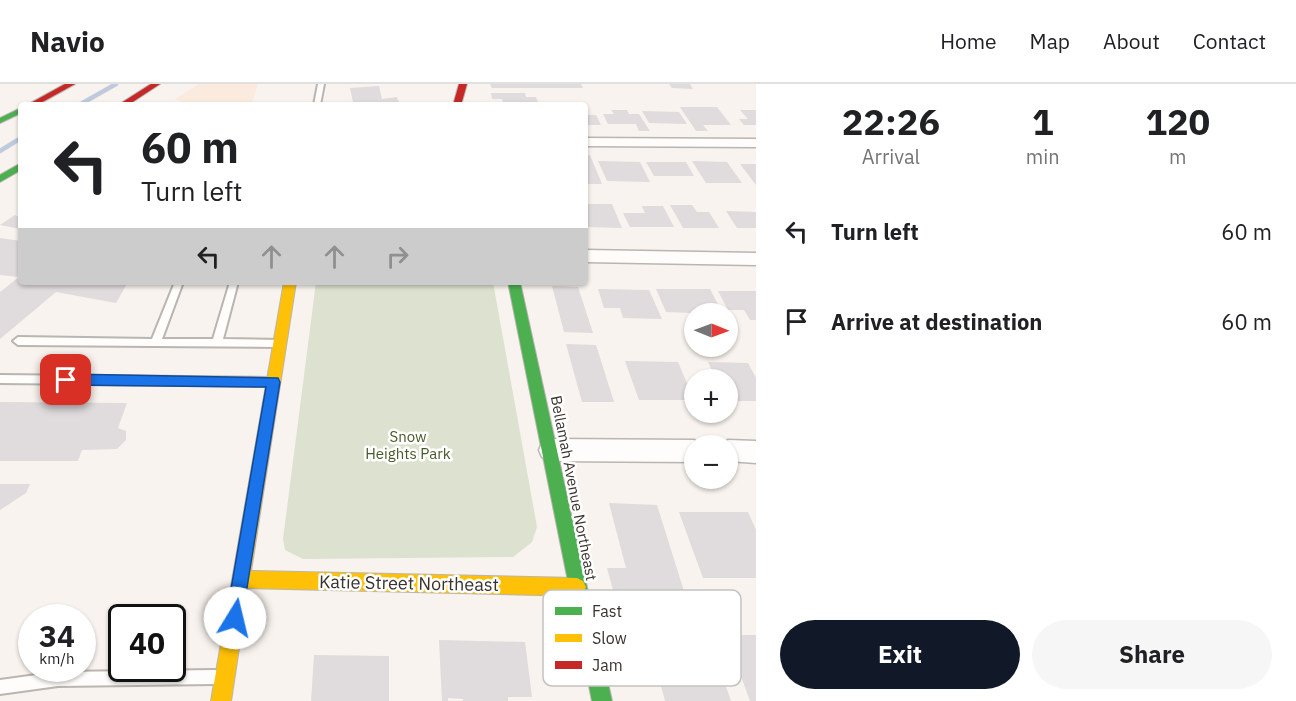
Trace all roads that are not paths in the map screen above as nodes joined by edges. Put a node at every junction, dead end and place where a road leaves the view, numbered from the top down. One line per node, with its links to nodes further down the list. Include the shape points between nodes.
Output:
1 (71, 84): 5 (main road)
2 (156, 84): 6 (main road)
3 (321, 84): 7 (lane)
4 (463, 84): 8 (main road)
5 (37, 102)
6 (127, 102)
7 (318, 102)
8 (458, 102)
9 (18, 112): 10 (main road)
10 (0, 121)
11 (588, 142): 12 (street)
12 (756, 143)
13 (18, 168): 14 (main road)
14 (0, 179)
15 (588, 256): 16 (street)
16 (756, 259)
17 (178, 285): 22 (lane)
18 (233, 285): 23 (lane)
19 (289, 285): 24 (main road)
20 (515, 285): 27 (main road, Bellamah Avenue Northeast)
21 (18, 341): 22 (lane)
22 (155, 343): 23 (lane)
23 (217, 343): 24 (lane)
24 (279, 344): 26 (main road)
25 (0, 379): 26 (lane)
26 (274, 382): 31 (main road)
27 (550, 450): 28 (street); 32 (main road, Bellamah Avenue Northeast)
28 (684, 451)
29 (738, 451): 30 (street)
30 (756, 452)
31 (241, 579): 32 (main road, Katie Street Northeast); 34 (main road)
32 (577, 587): 33 (main road, Bellamah Avenue Northeast)
33 (578, 590)
34 (225, 677): 36 (lane, via 58,679); 37 (main road)
35 (599, 686): 38 (main road, Bellamah Avenue Northeast)
36 (0, 687)
37 (221, 701)
38 (602, 701)

